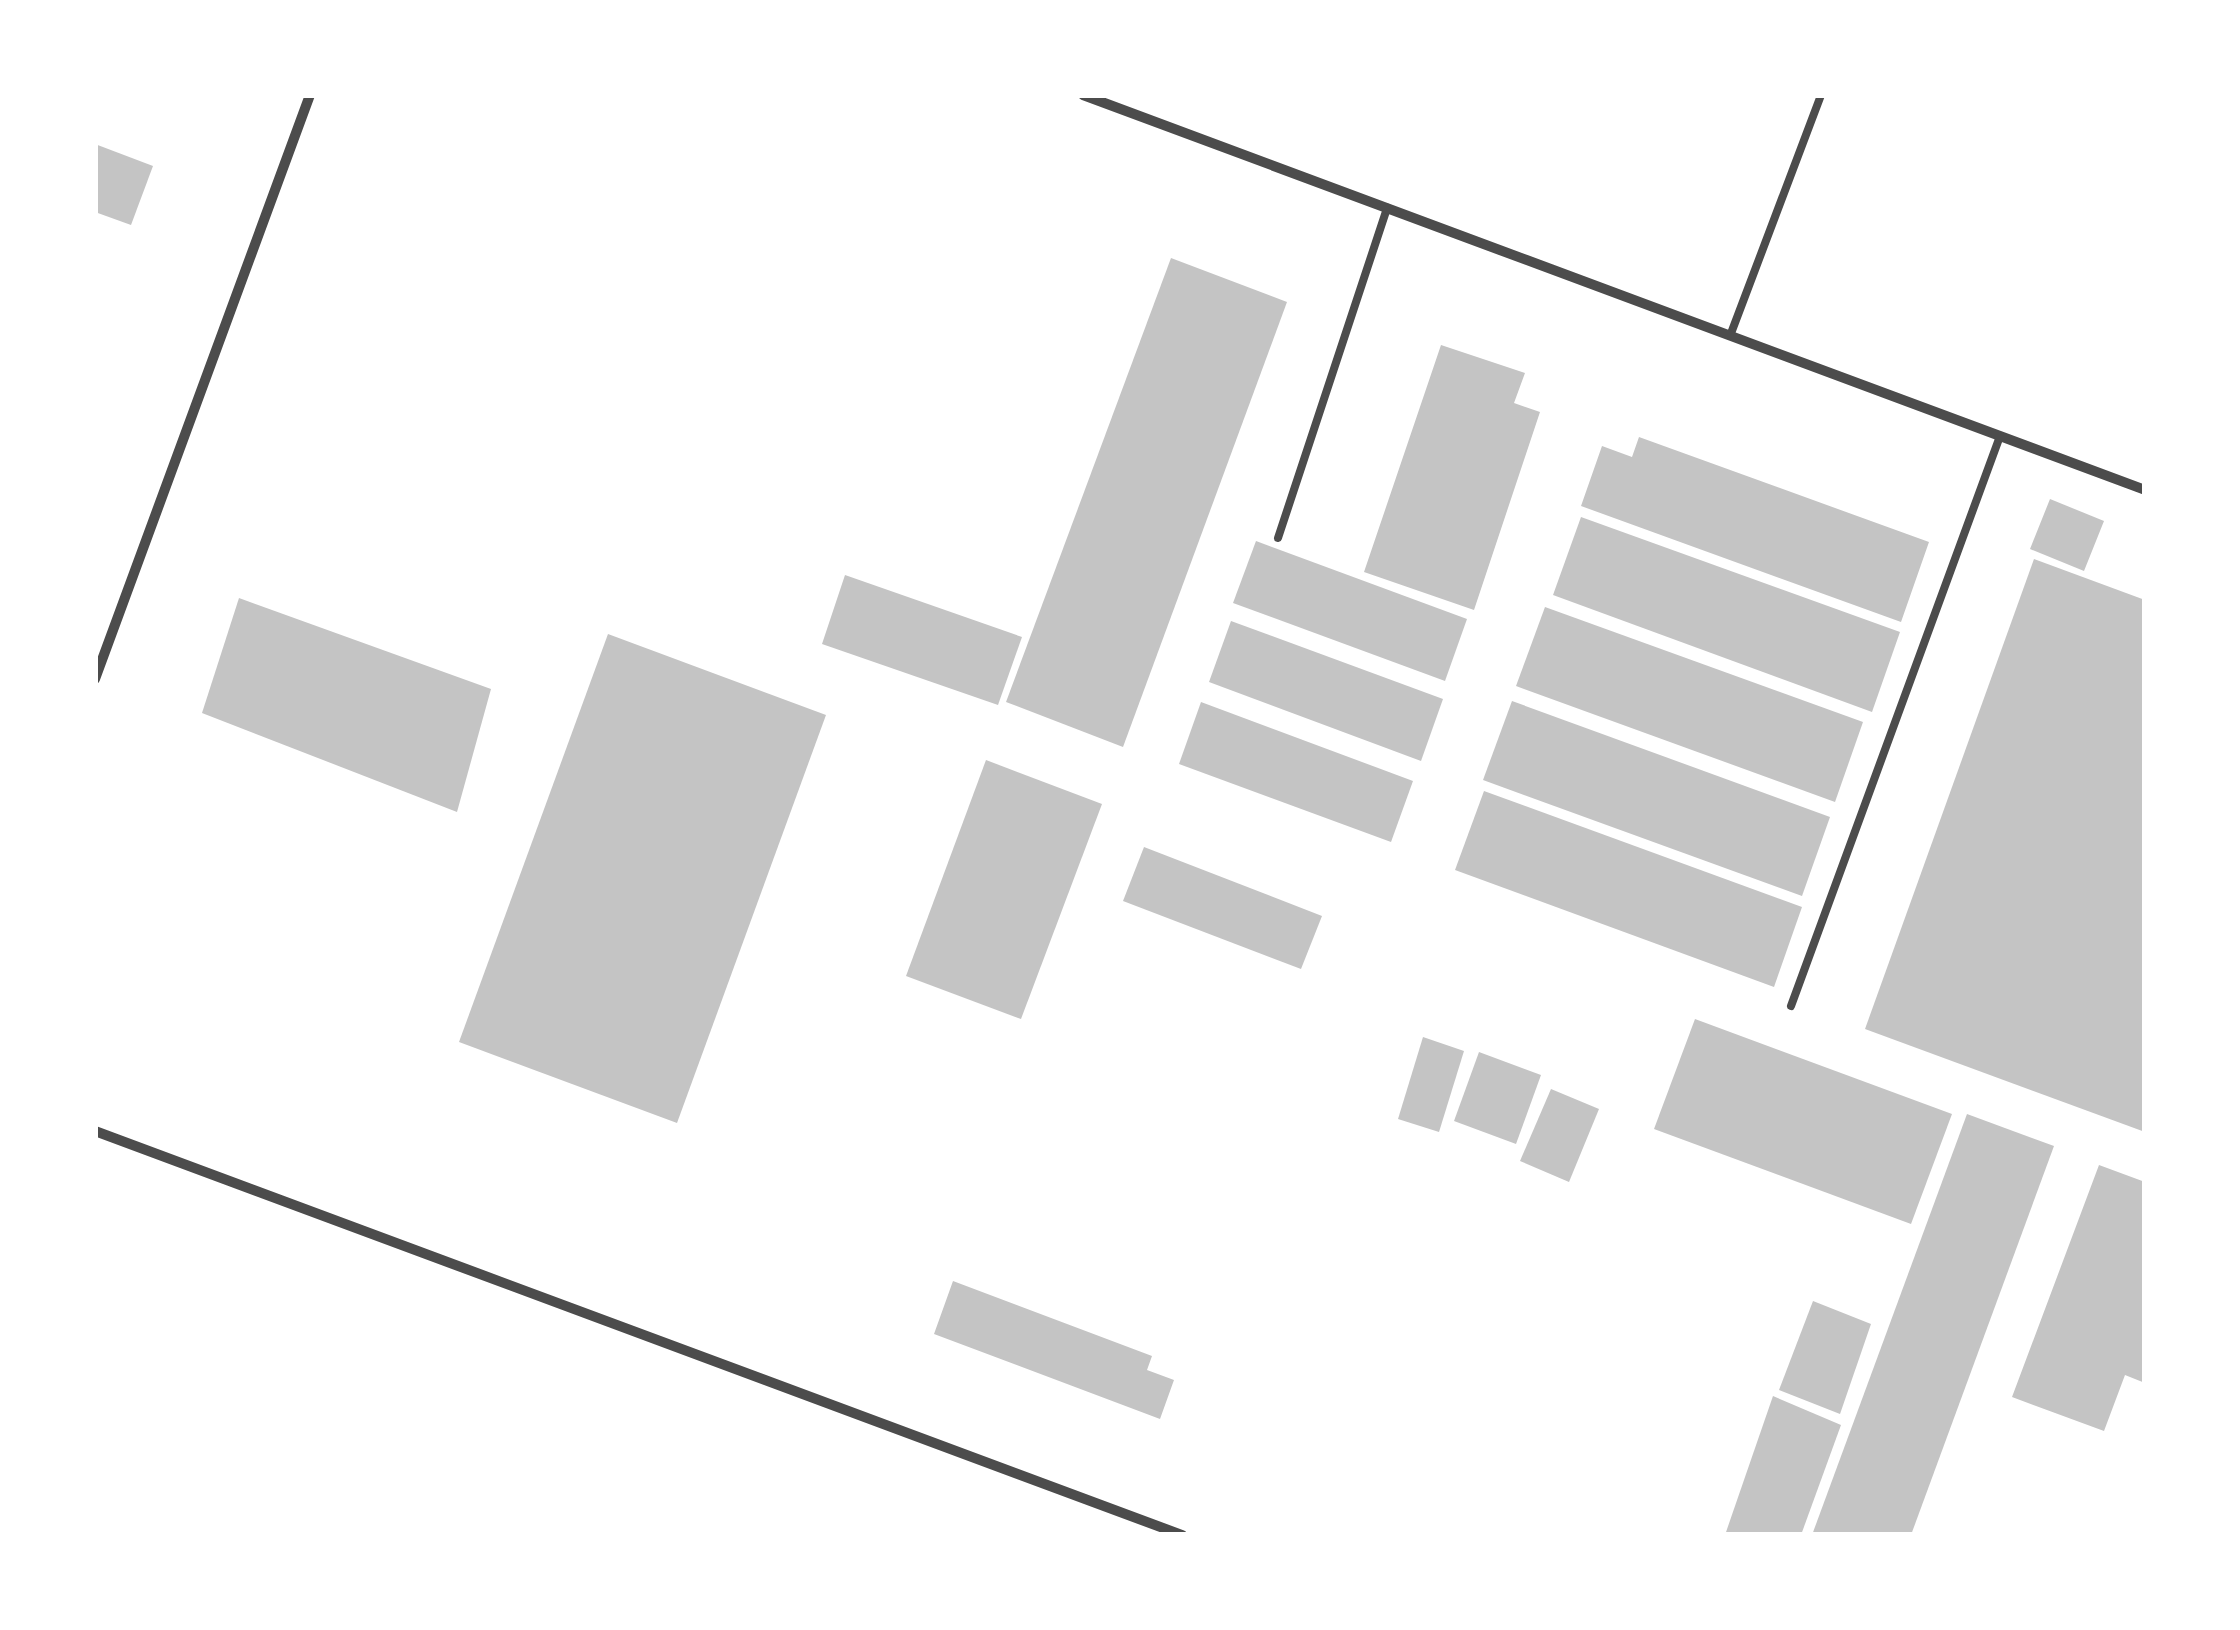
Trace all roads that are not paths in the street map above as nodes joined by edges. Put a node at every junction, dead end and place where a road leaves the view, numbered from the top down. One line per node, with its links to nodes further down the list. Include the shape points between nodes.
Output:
1 (310, 95): 9 (street)
2 (1083, 95): 4 (street)
3 (1822, 95): 5 (lane)
4 (1387, 208): 5 (street); 8 (lane)
5 (1730, 336): 6 (street)
6 (2000, 436): 7 (street); 10 (lane)
7 (2145, 490)
8 (1278, 538)
9 (95, 679)
10 (1791, 1006)
11 (95, 1130): 12 (street)
12 (1182, 1535)

